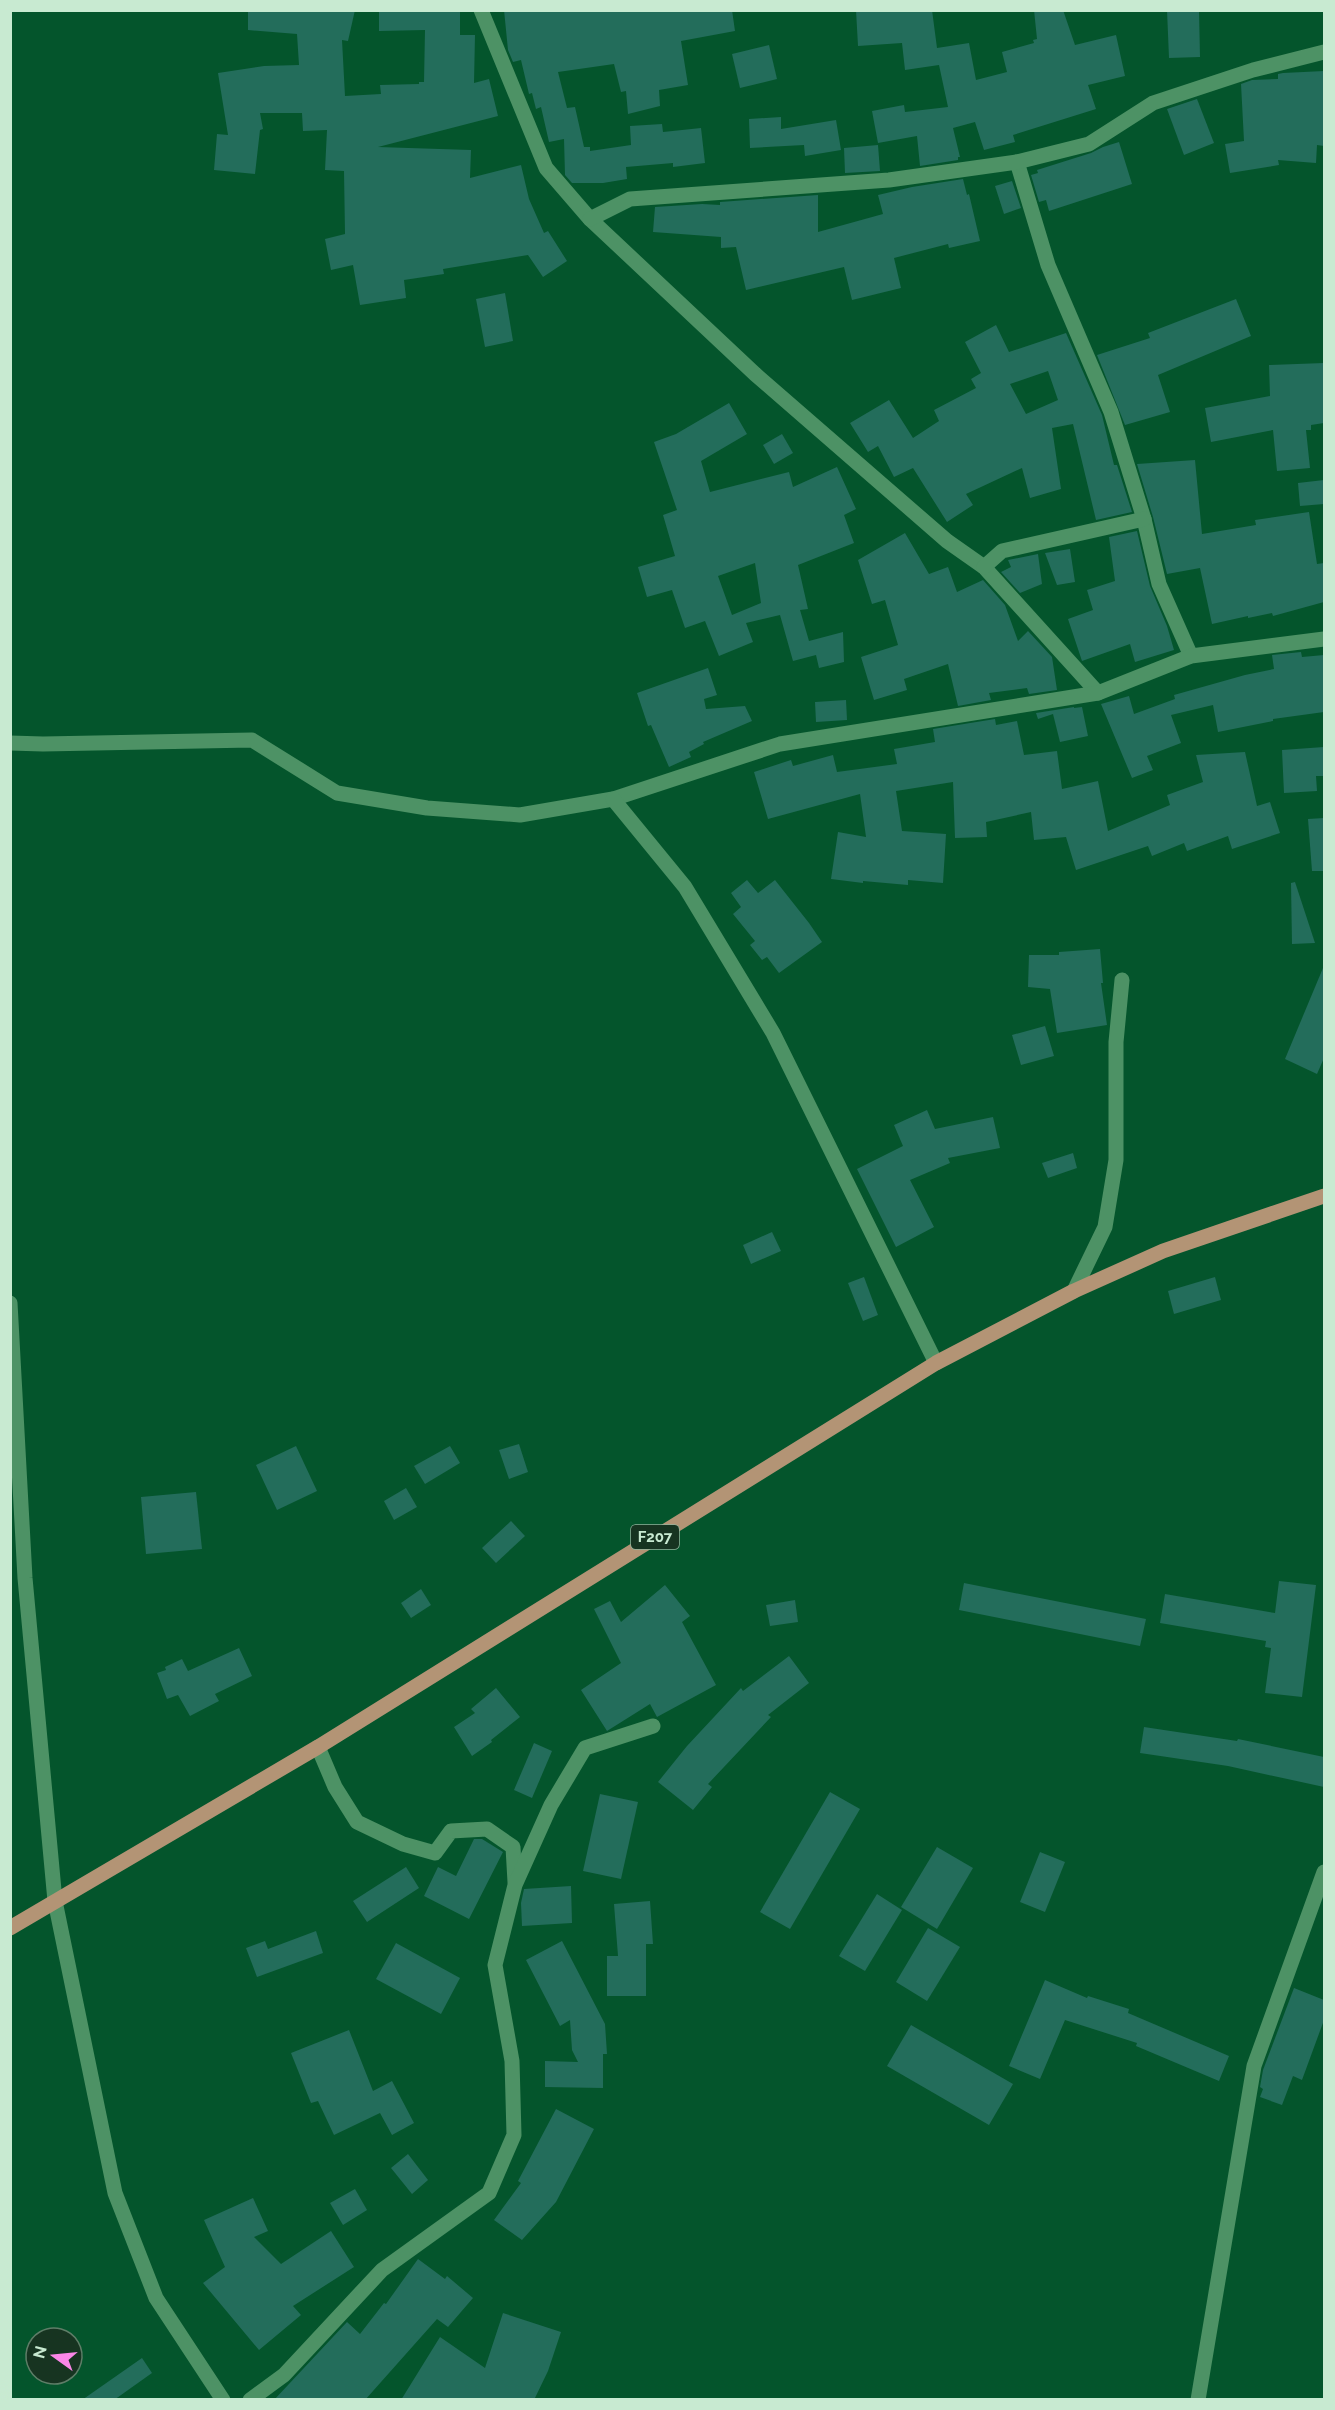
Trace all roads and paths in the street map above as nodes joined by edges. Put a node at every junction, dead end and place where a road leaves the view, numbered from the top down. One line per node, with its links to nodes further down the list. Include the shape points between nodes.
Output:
1 (481, 10): 4 (street, via 546,168)
2 (1324, 52): 3 (street, via 1253,70 1153,103 1089,144)
3 (1017, 162): 4 (street, via 889,180 630,199); 5 (street, via 1048,265 1111,412)
4 (590, 219): 6 (street, via 755,374 947,541)
5 (1144, 519): 6 (street, via 1002,551); 8 (street, via 1159,584)
6 (984, 567): 9 (street)
7 (1324, 639): 8 (street)
8 (1191, 656): 9 (street)
9 (1098, 693): 11 (street, via 780,744)
10 (10, 742): 11 (street, via 252,740 337,793 427,808 520,816)
11 (613, 799): 16 (street, via 685,887 773,1033)
12 (1122, 980): 14 (street, via 1116,1042 1116,1160 1105,1227)
13 (1324, 1196): 14 (main road, F207, via 1163,1251)
14 (1074, 1291): 16 (main road, F207)
15 (10, 1303): 21 (street, via 25,1578)
16 (936, 1363): 18 (main road, F207)
17 (653, 1725): 20 (street, via 585,1748 551,1805)
18 (318, 1747): 20 (street, via 334,1787 357,1822 403,1844 435,1853 451,1830 487,1829 513,1847); 21 (main road, F207)
19 (1324, 1872): 25 (street, via 1254,2067)
20 (515, 1886): 24 (street, via 495,1965 512,2061 514,2135 489,2193 382,2270 284,2375)
21 (55, 1901): 22 (main road, F207); 23 (street, via 116,2193 156,2298)
22 (10, 1928)
23 (223, 2400)
24 (250, 2400)
25 (1198, 2400)

